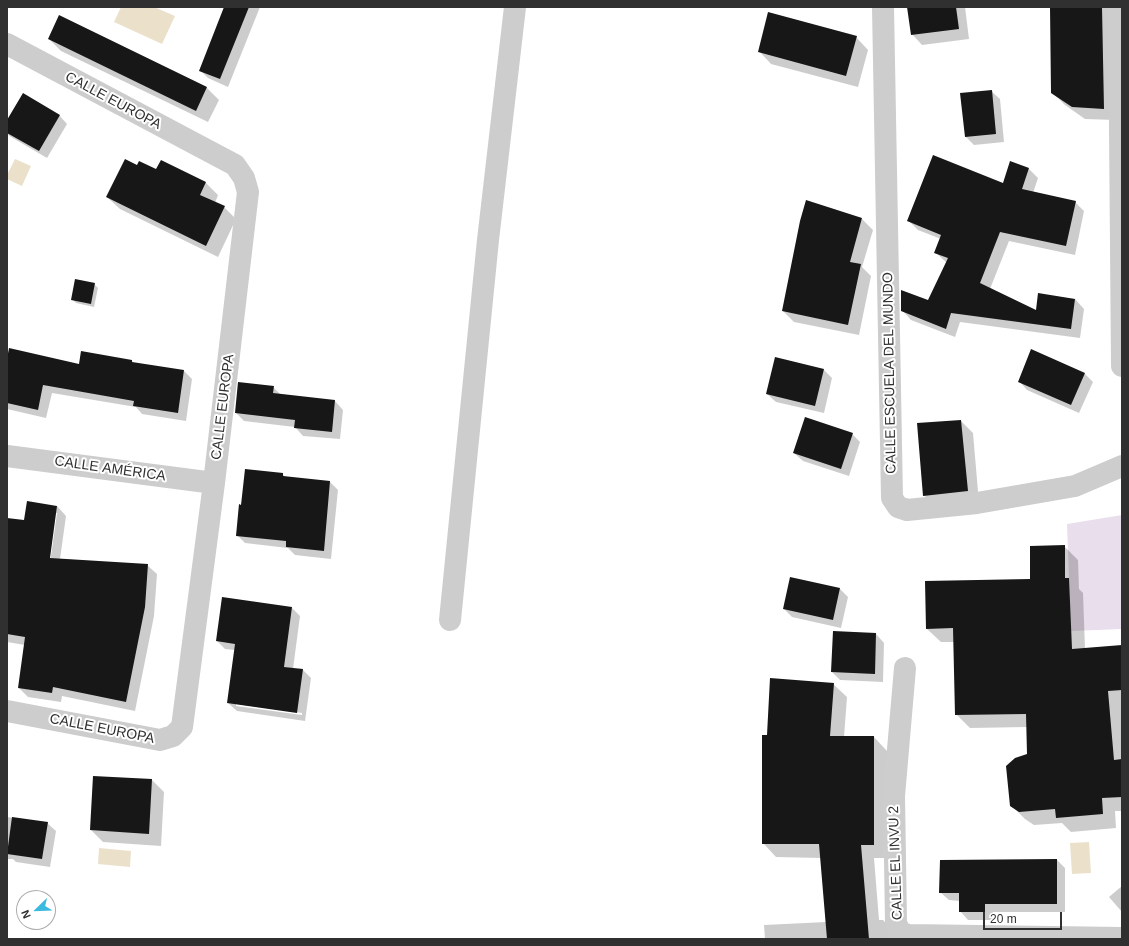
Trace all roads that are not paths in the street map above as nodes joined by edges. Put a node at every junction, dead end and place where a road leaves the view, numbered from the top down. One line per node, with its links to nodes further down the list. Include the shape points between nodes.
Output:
1 (515, 7): 9 (street, via 488,240)
2 (883, 7): 7 (street, CALLE ESCUELA DEL MUNDO, via 892,498 898,507 907,510 978,502 1075,486)
3 (1119, 7): 5 (street)
4 (7, 44): 8 (street, CALLE EUROPA, via 234,165 244,178 248,192)
5 (1122, 366)
6 (7, 456): 8 (street, CALLE AMÉRICA)
7 (1122, 466)
8 (214, 483): 11 (street, CALLE EUROPA, via 182,727 172,736 160,740)
9 (450, 620)
10 (905, 668): 12 (street, CALLE EL INVU 2, via 894,796 896,923 900,932 908,935)
11 (7, 711)
12 (1122, 938)

